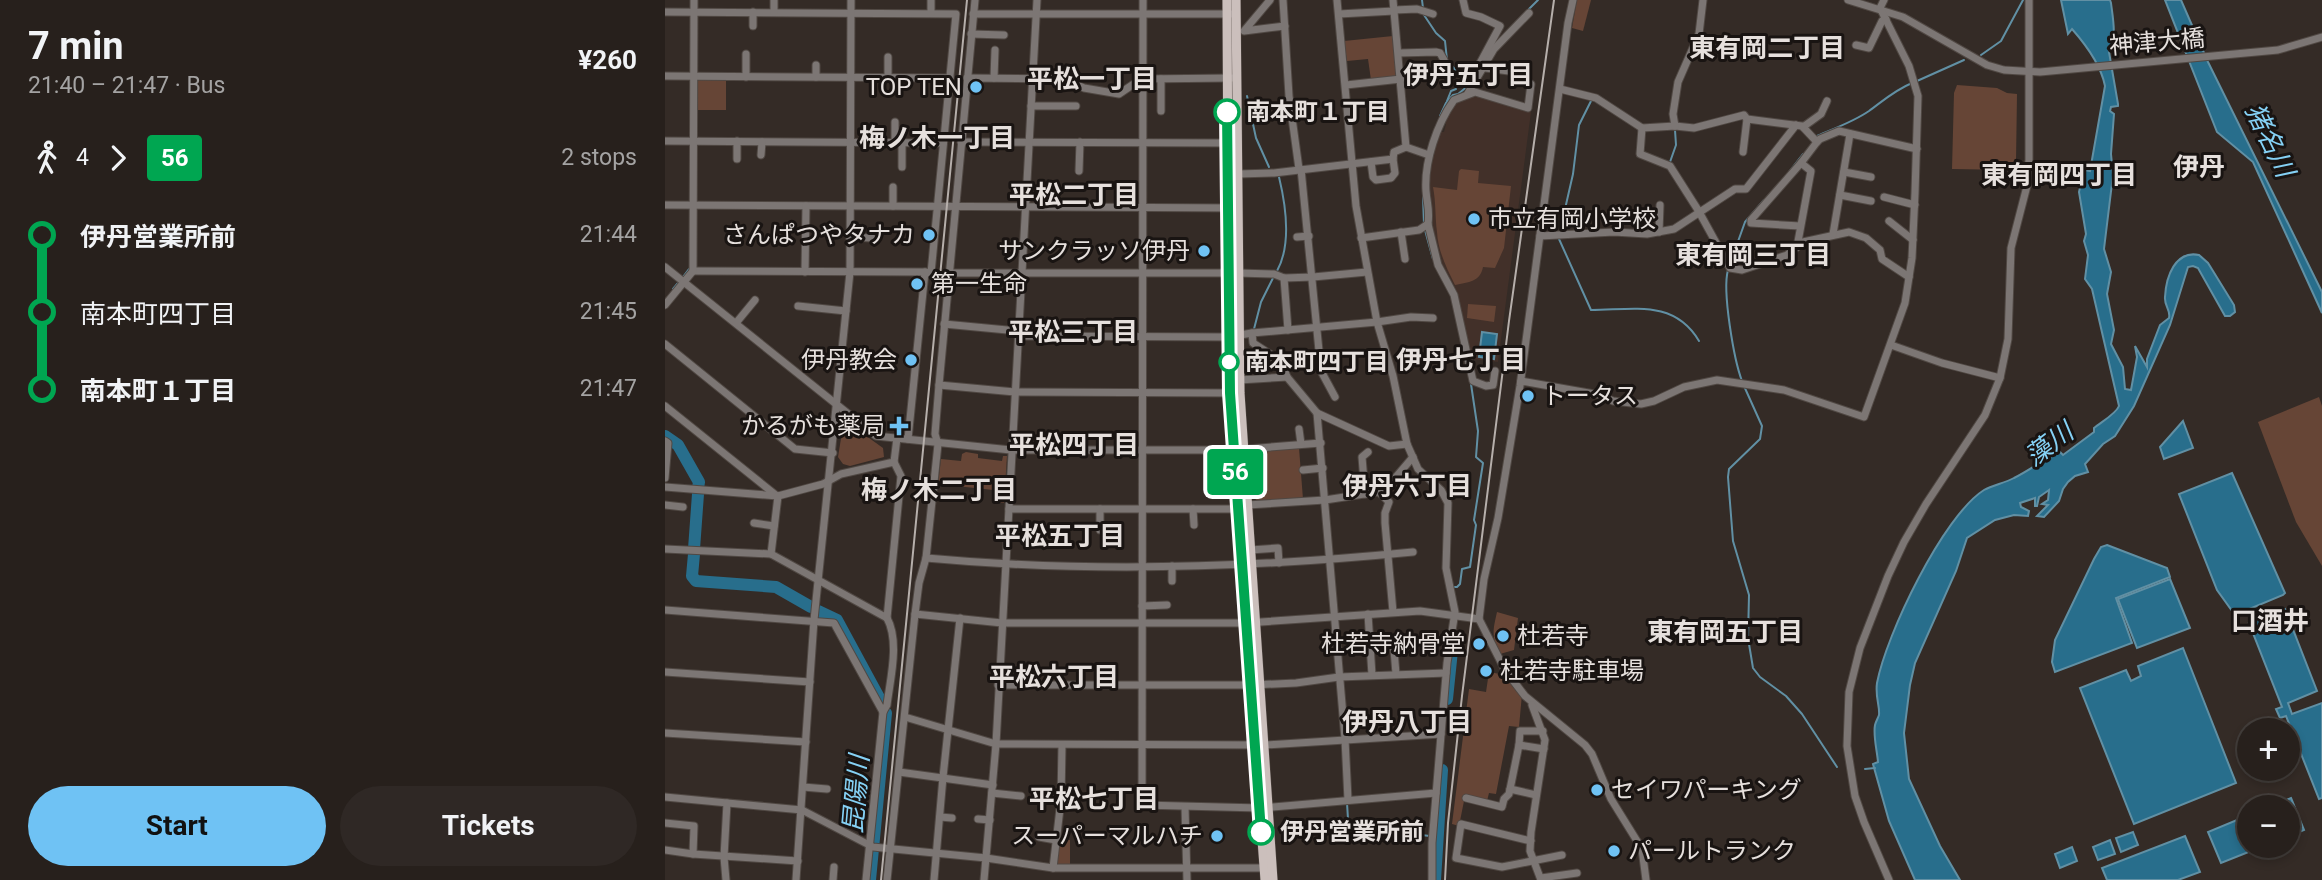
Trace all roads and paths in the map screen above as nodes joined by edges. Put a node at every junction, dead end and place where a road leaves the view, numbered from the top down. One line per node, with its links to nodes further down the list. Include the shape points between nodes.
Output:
1 (694, 0): 23 (street)
2 (774, 0): 25 (street)
3 (851, 0): 27 (street)
4 (931, 0): 28 (street)
5 (975, 0): 30 (street)
6 (1037, 0): 31 (street)
7 (1143, 0): 33 (street)
8 (1227, 0): 34 (main road)
9 (1236, 0): 34 (main road)
10 (1271, 0): 38 (street)
11 (1283, 0): 37 (street)
12 (1337, 0): 32 (street)
13 (1393, 0): 21 (street)
14 (1463, 0): 49 (street, via 1466,13 1500,26 1478,67)
15 (1573, 0): 66 (street)
16 (1703, 0): 74 (street, via 1700,32 1678,82)
17 (1848, 0): 20 (street, 神津大橋)
18 (1884, 0): 20 (street)
19 (2029, 0): 50 (street)
20 (1880, 8): 35 (street); 50 (street, 神津大橋, via 1987,65)
21 (1394, 10): 26 (street); 32 (street); 44 (street)
22 (665, 12): 23 (street)
23 (694, 12): 24 (street); 52 (street)
24 (753, 12): 25 (street); 36 (street)
25 (774, 12): 27 (street)
26 (1427, 12)
27 (851, 13): 28 (street); 55 (street)
28 (931, 13): 57 (street, via 956,14)
29 (1529, 13): 49 (street, via 1494,49)
30 (973, 14): 31 (street); 39 (street)
31 (1036, 14): 33 (street); 60 (street)
32 (1339, 14): 65 (street)
33 (1143, 15): 34 (street); 62 (street)
34 (1231, 15): 38 (main road); 61 (main road)
35 (1886, 19): 42 (street, via 1869,48); 92 (street, via 1918,96)
36 (753, 26)
37 (1285, 26): 38 (street); 102 (street)
38 (1240, 31): 61 (main road)
39 (971, 34): 40 (street); 58 (street)
40 (1004, 35)
41 (2322, 37): 50 (street, 神津大橋, via 2278,50)
42 (1856, 45)
43 (995, 50): 59 (street)
44 (1399, 53): 47 (street, via 1436,52); 64 (street)
45 (746, 54): 53 (street)
46 (888, 57): 56 (street)
47 (1444, 60)
48 (816, 65): 54 (street)
49 (1484, 68): 67 (street); 67 (street, via 1509,71 1531,84 1528,108)
50 (2028, 72): 175 (street, via 2027,186 2011,248 2008,339)
51 (665, 76): 52 (street)
52 (694, 76): 53 (street); 80 (street)
53 (746, 77): 54 (street)
54 (816, 77): 55 (street)
55 (851, 77): 56 (street); 79 (street)
56 (888, 78): 57 (street)
57 (950, 78): 88 (street)
58 (967, 78): 59 (street); 84 (street)
59 (994, 78): 60 (street)
60 (1032, 78): 62 (street, via 1064,79 1119,94); 69 (street)
61 (1232, 78): 63 (street); 90 (main road)
62 (1142, 79): 63 (street); 89 (street)
63 (1161, 79): 71 (street)
64 (1401, 79): 65 (street); 91 (street)
65 (1346, 85): 100 (street)
66 (1560, 89): 76 (street, via 1596,99); 131 (street)
67 (1468, 93): 95 (street, via 1452,102)
68 (1827, 101): 75 (street, via 1821,114)
69 (1031, 106): 70 (street); 85 (street)
70 (1076, 106)
71 (1161, 111)
72 (1747, 119): 74 (street, via 1744,115 1694,128); 75 (street); 93 (street)
73 (895, 122): 83 (street)
74 (1675, 126): 76 (street)
75 (1800, 126): 87 (street); 123 (street, via 1746,189 1735,189)
76 (1642, 128): 123 (street, via 1640,154 1668,165)
77 (1850, 134): 87 (street, via 1839,131); 92 (street); 104 (street)
78 (665, 141): 80 (street)
79 (851, 141): 82 (street); 83 (street); 116 (street)
80 (693, 142): 81 (street); 112 (street)
81 (737, 142): 82 (street); 96 (street)
82 (762, 142): 94 (street)
83 (898, 142): 88 (street); 101 (street)
84 (961, 142): 85 (street); 119 (street)
85 (1028, 142): 86 (street); 120 (street)
86 (1080, 142): 89 (street); 103 (street)
87 (1817, 142): 99 (street)
88 (943, 143): 118 (street)
89 (1142, 143): 90 (street); 121 (street)
90 (1233, 143): 105 (main road); 122 (main road)
91 (1406, 147): 95 (street); 97 (street, via 1394,152)
92 (1917, 149): 114 (street)
93 (1743, 152)
94 (761, 155)
95 (1429, 155): 125 (street, via 1426,190 1430,208)
96 (737, 159)
97 (1393, 159): 98 (street); 98 (street, via 1391,178 1376,180)
98 (1371, 162): 100 (street)
99 (1801, 163): 126 (street, via 1811,171); 126 (street, via 1751,220)
100 (1352, 164): 102 (street); 135 (street)
101 (902, 167)
102 (1300, 169): 105 (street); 130 (street)
103 (1079, 171)
104 (1844, 173): 106 (street); 108 (street)
105 (1238, 174): 122 (main road)
106 (1871, 177)
107 (893, 187): 117 (street)
108 (1840, 195): 110 (street); 129 (street)
109 (1884, 197): 114 (street)
110 (1871, 201)
111 (665, 205): 112 (street)
112 (693, 205): 115 (street); 140 (street)
113 (1660, 205): 128 (street)
114 (1915, 205): 136 (street)
115 (806, 206): 116 (street); 141 (street)
116 (851, 206): 117 (street); 132 (street)
117 (893, 206): 118 (street)
118 (938, 206): 119 (street); 143 (street, via 930,273)
119 (954, 207): 120 (street); 144 (street)
120 (1025, 207): 121 (street); 145 (street)
121 (1143, 208): 122 (street); 147 (street)
122 (1232, 208): 148 (main road); 149 (main road)
123 (1700, 213): 128 (street, via 1674,229); 137 (street, via 1729,266 1742,270 1787,255)
124 (1889, 221): 136 (street)
125 (1425, 226): 127 (street); 173 (street, via 1454,295 1473,380 1493,385)
126 (1800, 226): 137 (street)
127 (1401, 232): 135 (street); 138 (street)
128 (1659, 232): 131 (street)
129 (1833, 234): 137 (street); 151 (street, via 1849,232 1866,238 1882,259)
130 (1309, 236): 133 (street); 150 (street)
131 (1540, 236): 177 (street)
132 (850, 237): 134 (street); 142 (street)
133 (1297, 237)
134 (872, 238)
135 (1361, 238): 146 (street)
136 (1913, 240): 151 (street)
137 (1797, 247)
138 (1405, 259)
139 (665, 267): 153 (street)
140 (693, 271): 141 (street); 153 (street)
141 (804, 272): 142 (street)
142 (850, 272): 143 (street); 157 (street)
143 (925, 272): 188 (street)
144 (949, 272): 145 (street); 161 (street)
145 (1022, 272): 147 (street); 165 (street)
146 (1367, 272): 150 (street); 160 (street)
147 (1142, 273): 148 (street); 167 (street)
148 (1227, 273): 149 (street); 168 (main road)
149 (1238, 273): 152 (street); 166 (main road)
150 (1313, 277): 152 (street); 162 (street)
151 (1909, 277): 171 (street)
152 (1284, 278): 163 (street)
153 (684, 282): 155 (street); 159 (street)
154 (755, 300): 159 (street)
155 (665, 305)
156 (802, 308): 157 (street)
157 (846, 311): 183 (street)
158 (1433, 318): 160 (street)
159 (736, 323): 183 (street)
160 (1377, 323): 162 (street); 193 (street)
161 (944, 324): 165 (street); 178 (street)
162 (1317, 328): 163 (street); 182 (street, via 1321,372)
163 (1288, 330): 164 (street)
164 (1252, 333): 166 (street); 174 (street, via 1253,343 1283,366)
165 (1018, 334): 167 (street); 179 (street)
166 (1238, 334): 168 (street); 176 (main road)
167 (1143, 337): 168 (street); 180 (street)
168 (1228, 337): 181 (main road)
169 (665, 344): 172 (street)
170 (682, 344): 172 (street)
171 (1891, 345): 175 (street); 177 (street, via 1864,417 1784,390 1717,380 1641,404)
172 (676, 353): 198 (street, via 795,449)
173 (1495, 371)
174 (1287, 377): 176 (street); 185 (street)
175 (2000, 378): 329 (street, via 1985,415 1904,542 1854,667 1847,721 1850,770 1864,822)
176 (1239, 380): 181 (main road)
177 (1521, 381): 245 (street)
178 (939, 385): 179 (street); 191 (street)
179 (1015, 392): 180 (street); 195 (street)
180 (1143, 393): 181 (street); 196 (street)
181 (1235, 393): 194 (main road)
182 (1335, 397)
183 (837, 403): 187 (street, via 876,436); 198 (street)
184 (665, 406): 208 (street)
185 (1317, 412): 190 (street); 193 (street, via 1389,446)
186 (1299, 429): 192 (street)
187 (897, 438): 188 (street); 200 (street)
188 (908, 439): 191 (street)
189 (665, 441): 203 (street)
190 (1321, 443): 192 (street); 201 (street)
191 (938, 444): 195 (street); 226 (street)
192 (1301, 444): 194 (street)
193 (1407, 444): 199 (street)
194 (1238, 449): 196 (street); 212 (main road)
195 (1011, 450): 196 (street); 213 (street)
196 (1142, 451): 215 (street)
197 (1368, 452): 207 (street, via 1363,457)
198 (833, 453): 204 (street)
199 (1413, 457): 206 (street, via 1384,492); 241 (street, via 1448,503 1446,568)
200 (894, 462): 204 (street); 243 (street, via 901,476)
201 (1323, 468): 202 (street); 209 (street)
202 (1303, 470)
203 (665, 478)
204 (829, 481): 208 (street); 233 (street)
205 (665, 487): 208 (street)
206 (1379, 492): 207 (street); 225 (street, via 1389,502 1385,513)
207 (1364, 494): 209 (street)
208 (778, 496): 219 (street)
209 (1325, 500): 212 (street); 227 (street)
210 (665, 505): 211 (street)
211 (683, 507)
212 (1244, 508): 216 (street); 222 (main road); 230 (main road)
213 (1009, 509): 214 (street); 229 (street)
214 (1100, 509): 215 (street); 220 (street)
215 (1142, 509): 216 (street); 231 (street)
216 (1193, 509): 218 (street)
217 (754, 523): 219 (street)
218 (1193, 525)
219 (774, 526): 224 (street)
220 (1100, 530)
221 (665, 550): 224 (street)
222 (1250, 550): 228 (street, via 1278,548); 230 (main road)
223 (1413, 552): 225 (street)
224 (771, 554): 233 (street)
225 (1389, 554): 227 (street); 238 (street)
226 (926, 558): 229 (street); 239 (street)
227 (1330, 559): 228 (street); 242 (street)
228 (1279, 563): 230 (street)
229 (1005, 565): 231 (street); 247 (street)
230 (1246, 565): 232 (street); 249 (main road)
231 (1142, 566): 232 (street); 236 (street)
232 (1172, 566): 234 (street)
233 (818, 581): 243 (street); 246 (street)
234 (1172, 581)
235 (1167, 605): 236 (street)
236 (1142, 606): 248 (street)
237 (665, 610): 246 (street)
238 (1392, 612): 240 (street); 241 (street)
239 (915, 614): 244 (street); 262 (street)
240 (1368, 614): 242 (street); 250 (street)
241 (1453, 616): 245 (street); 252 (street)
242 (1334, 617): 249 (street); 255 (street)
243 (887, 618): 261 (street, via 893,646)
244 (960, 618): 247 (street); 263 (street)
245 (1479, 619): 260 (street, via 1505,670)
246 (814, 621): 256 (street); 261 (street, via 834,623)
247 (1002, 623): 248 (street); 257 (street)
248 (1142, 623): 249 (street); 258 (street)
249 (1251, 623): 259 (main road)
250 (1370, 639): 253 (street, via 1393,638); 254 (street)
251 (665, 672): 256 (street)
252 (1446, 673): 253 (street); 266 (street)
253 (1396, 674): 254 (street)
254 (1373, 675): 255 (street)
255 (1339, 677): 259 (street); 267 (street)
256 (810, 682): 268 (street)
257 (999, 685): 258 (street); 269 (street)
258 (1141, 685): 259 (street); 273 (street)
259 (1256, 685): 271 (main road)
260 (1531, 703): 264 (street); 328 (street, via 1592,754 1611,799 1642,849)
261 (883, 712): 301 (street)
262 (905, 717): 263 (street); 275 (street)
263 (948, 729): 269 (street); 276 (street)
264 (1543, 731): 272 (street, via 1520,731); 274 (street)
265 (665, 733): 268 (street)
266 (1441, 733): 267 (street); 281 (street)
267 (1345, 739): 271 (street); 288 (street)
268 (806, 742): 277 (street)
269 (996, 744): 270 (street); 279 (street)
270 (1062, 745): 273 (street); 287 (street)
271 (1260, 745): 273 (street); 291 (main road)
272 (1519, 745): 274 (street); 280 (street)
273 (1142, 746): 290 (street, via 1142,806)
274 (1544, 748): 282 (street)
275 (899, 772): 276 (street); 302 (street)
276 (943, 777): 279 (street); 293 (street)
277 (803, 787): 278 (street); 292 (street)
278 (827, 789)
279 (992, 789): 283 (street); 296 (street)
280 (1510, 789): 282 (street); 285 (street, via 1501,807)
281 (1436, 793): 288 (street); 327 (street)
282 (1536, 795): 300 (street)
283 (1021, 796)
284 (665, 797): 289 (street)
285 (1466, 798)
286 (1042, 800): 287 (street)
287 (1061, 800): 299 (street)
288 (1348, 800): 291 (street)
289 (727, 803): 292 (street); 307 (street)
290 (1185, 807): 291 (street); 312 (street)
291 (1264, 807): 314 (main road)
292 (801, 810): 301 (street); 310 (street)
293 (940, 817): 294 (street); 304 (street)
294 (952, 818)
295 (978, 819): 296 (street)
296 (990, 820): 308 (street)
297 (665, 823): 305 (street, via 694,826)
298 (1039, 837): 299 (street)
299 (1056, 840): 313 (street)
300 (1531, 841): 309 (street); 309 (street, via 1461,824 1456,858 1502,867)
301 (869, 845): 302 (street); 320 (street)
302 (890, 849): 304 (street); 321 (street)
303 (665, 850): 305 (street)
304 (937, 853): 308 (street); 322 (street)
305 (693, 854): 307 (street)
306 (1562, 855): 309 (street)
307 (724, 857): 310 (street); 317 (street)
308 (986, 858): 313 (street); 323 (street)
309 (1534, 860): 316 (street)
310 (798, 861): 318 (street)
311 (834, 867): 319 (street)
312 (1186, 867): 313 (street); 314 (street); 324 (street)
313 (1053, 868)
314 (1268, 868): 325 (main road); 326 (main road)
315 (1577, 873): 316 (street)
316 (1541, 879)
317 (726, 880)
318 (796, 880)
319 (833, 880)
320 (866, 880)
321 (887, 880)
322 (934, 880)
323 (984, 880)
324 (1187, 880)
325 (1265, 880)
326 (1273, 880)
327 (1432, 880)
328 (1646, 880)
329 (1889, 880)

